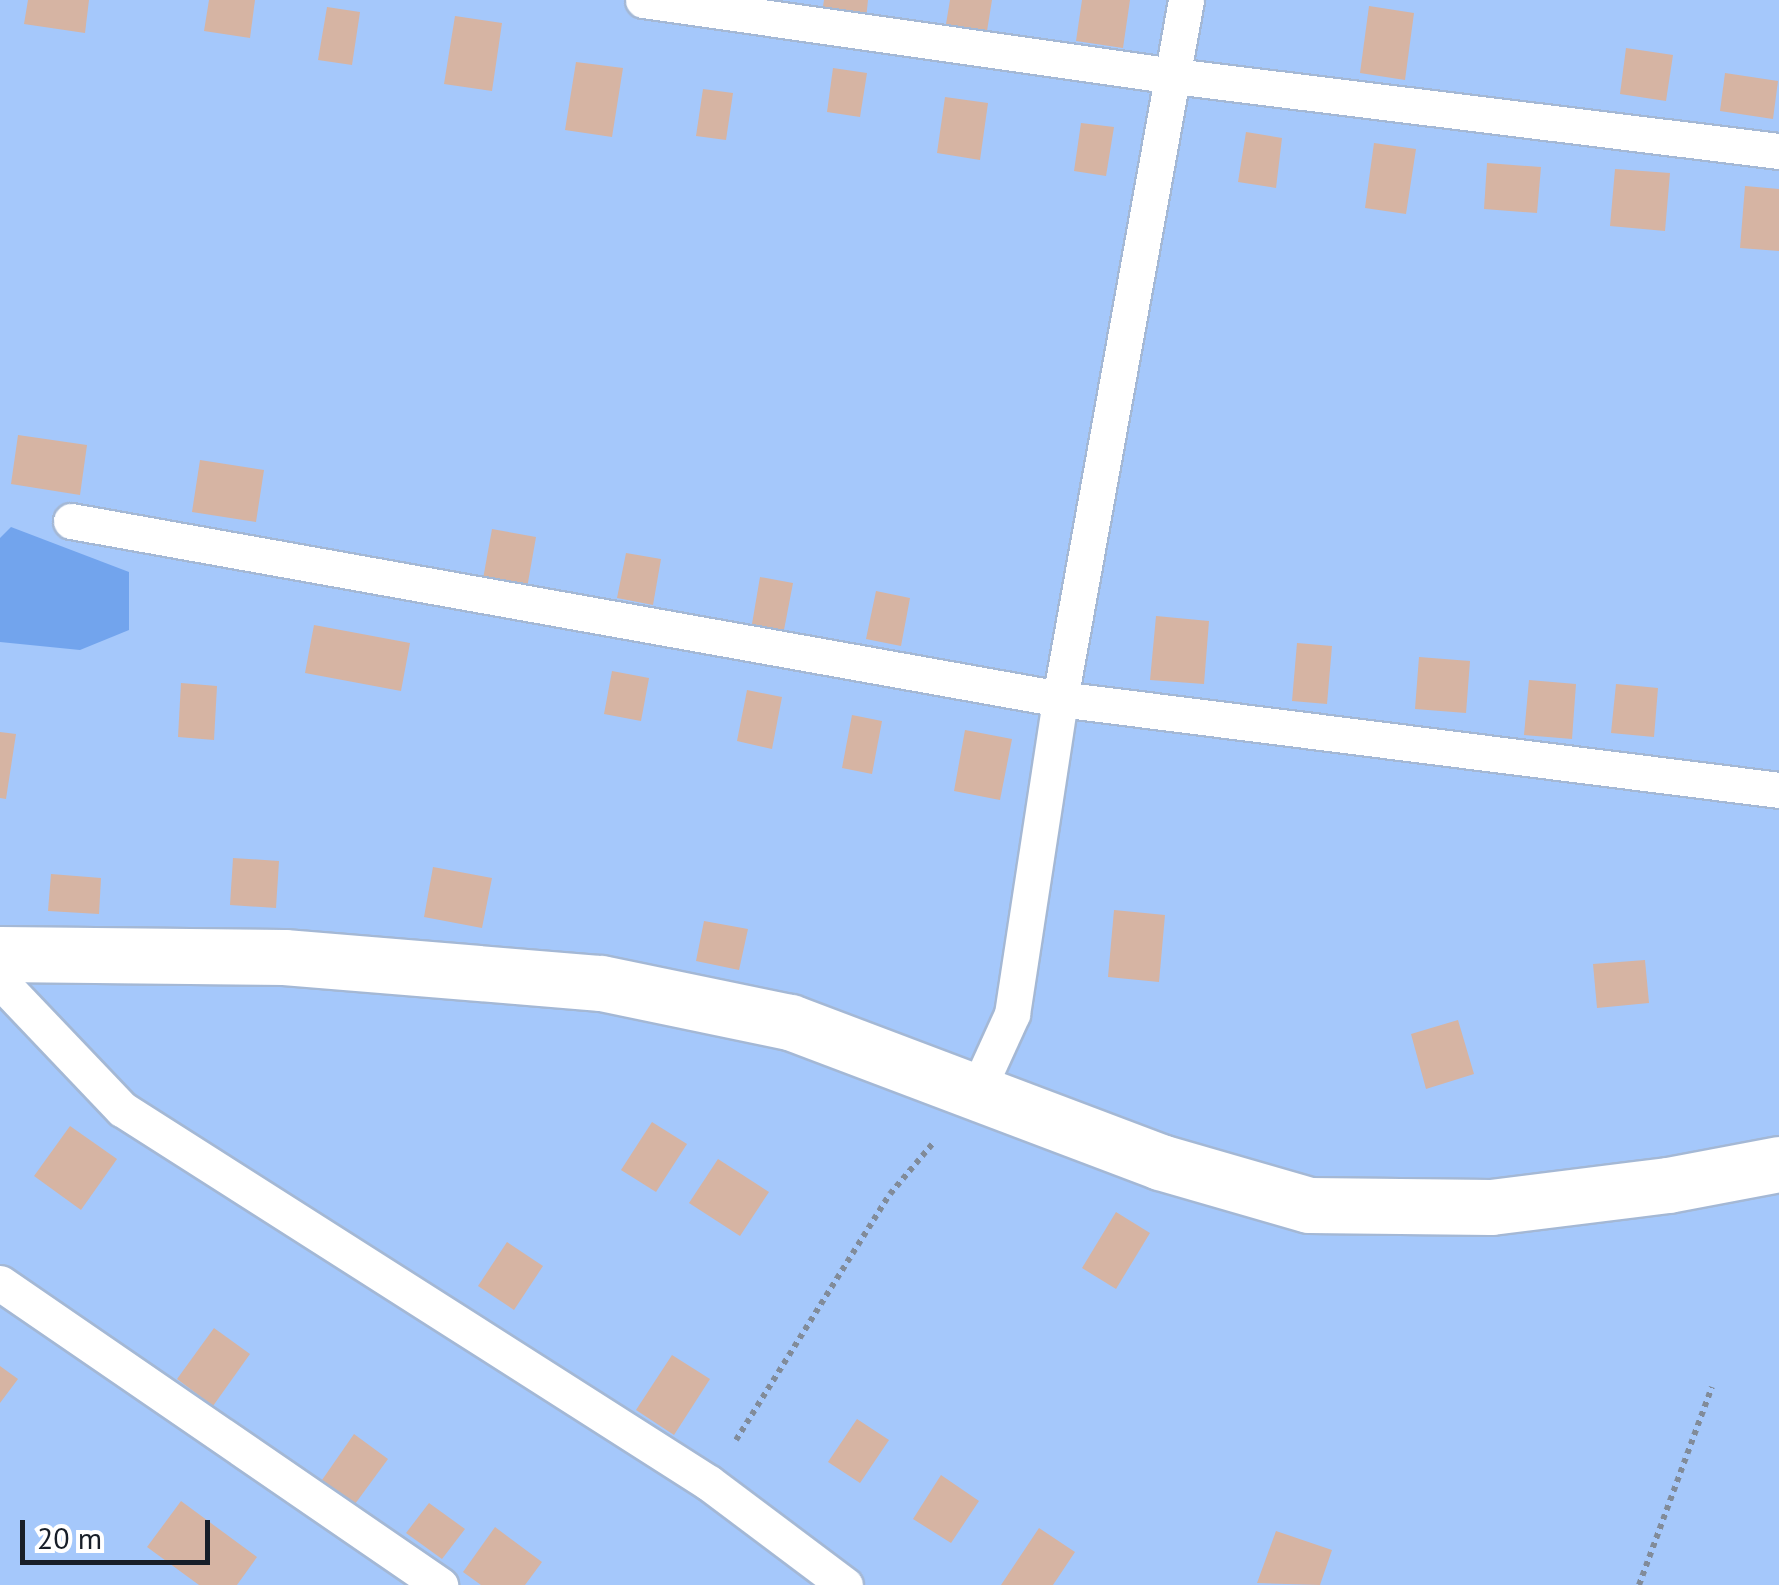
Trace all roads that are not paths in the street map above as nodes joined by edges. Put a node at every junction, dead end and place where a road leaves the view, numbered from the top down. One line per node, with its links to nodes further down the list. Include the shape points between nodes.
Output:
1 (643, 0): 3 (lane)
2 (1186, 0): 3 (lane)
3 (1174, 76): 4 (lane); 6 (lane)
4 (1779, 151)
5 (71, 521): 6 (lane)
6 (1060, 699): 7 (lane); 10 (lane, via 1012,1014)
7 (1779, 790)
8 (0, 954): 10 (street, via 284,957 602,984 790,1022)
9 (0, 981): 14 (lane, via 122,1109 709,1483)
10 (976, 1093): 11 (street, via 1160,1162 1308,1205 1491,1207)
11 (1779, 1164)
12 (0, 1282): 13 (lane)
13 (440, 1585)
14 (844, 1585)

